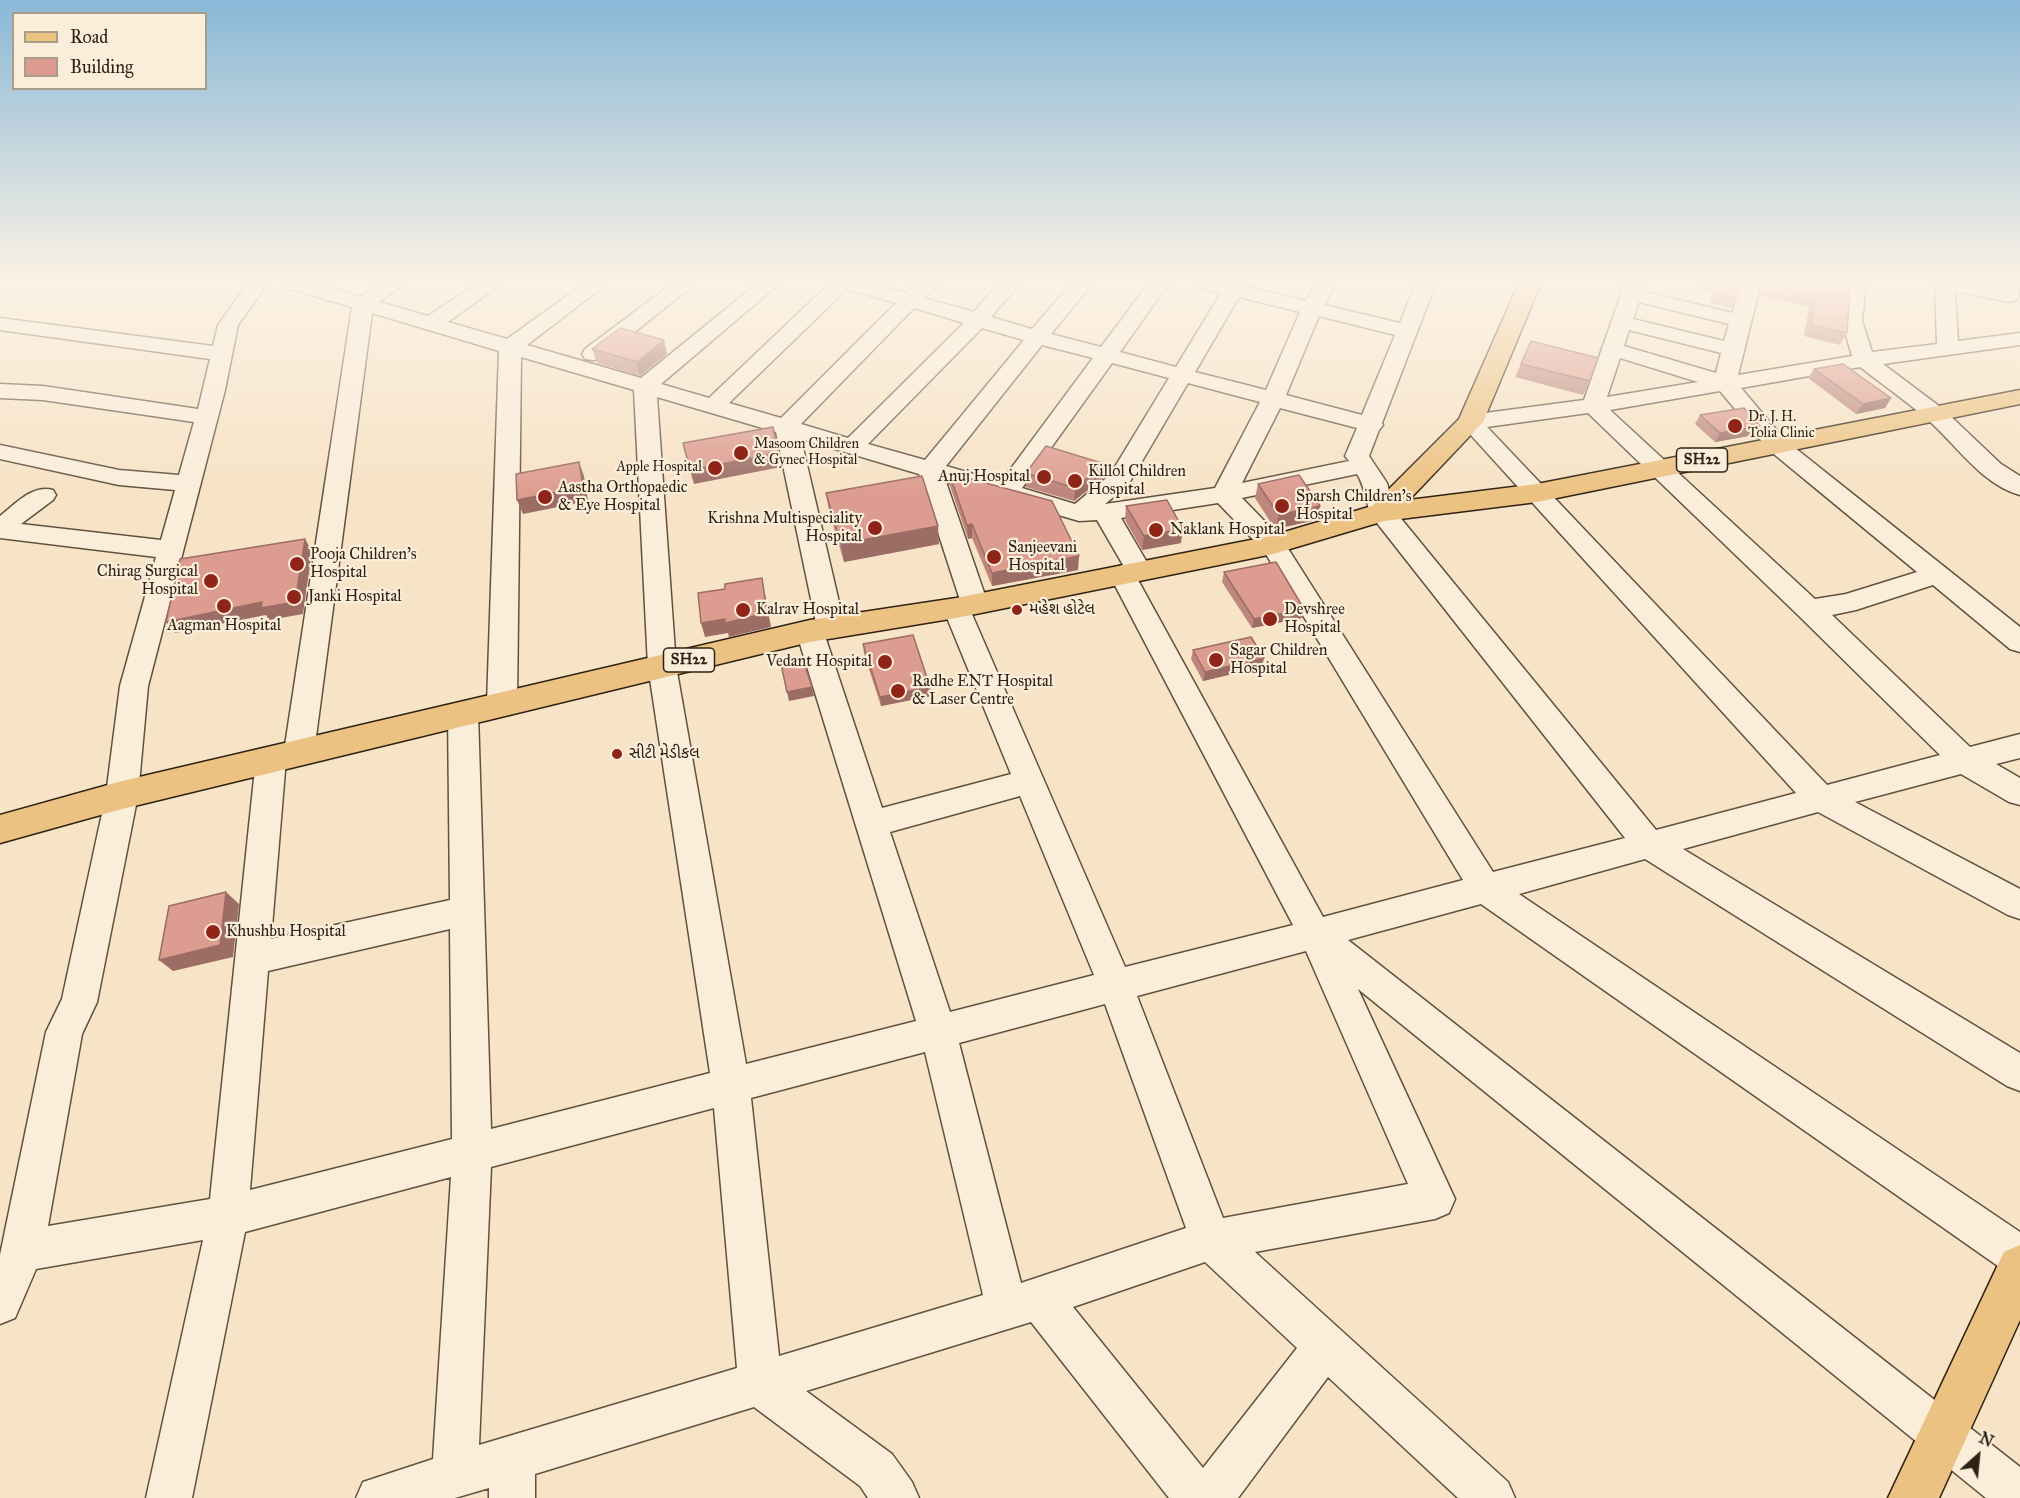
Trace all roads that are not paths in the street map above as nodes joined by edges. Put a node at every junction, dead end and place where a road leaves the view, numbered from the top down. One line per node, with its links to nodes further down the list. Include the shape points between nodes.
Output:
1 (214, 353): 21 (street)
2 (355, 353): 66 (street)
3 (510, 353): 63 (street)
4 (531, 353): 24 (street)
5 (593, 353): 24 (street)
6 (685, 353): 27 (street)
7 (769, 353): 31 (street)
8 (857, 353): 37 (street)
9 (945, 353): 39 (street)
10 (1024, 353): 43 (street)
11 (1099, 353): 22 (street)
12 (1195, 353): 25 (street)
13 (1293, 353): 29 (street)
14 (1398, 353): 36 (street)
15 (1500, 353): 35 (main road)
16 (1611, 353): 32 (street)
17 (1625, 353): 26 (street)
18 (1731, 353): 26 (street)
19 (1862, 353): 23 (street)
20 (1918, 353): 23 (street)
21 (222, 354): 34 (street)
22 (1107, 355): 25 (street); 46 (street)
23 (1864, 360): 26 (street); 33 (street)
24 (576, 366): 27 (street)
25 (1182, 375): 29 (street); 52 (street, via 1119,480)
26 (1725, 383): 32 (street); 38 (street)
27 (645, 386): 31 (street); 62 (street)
28 (0, 391): 34 (street, via 43,393)
29 (1273, 399): 36 (street); 49 (street)
30 (2018, 399): 33 (main road, SH22)
31 (713, 406): 37 (street)
32 (1593, 406): 35 (street); 42 (street)
33 (1935, 414): 38 (main road, SH22); 45 (street)
34 (206, 417): 44 (street)
35 (1470, 422): 47 (street); 51 (main road)
36 (1372, 424): 41 (street, via 1357,456)
37 (786, 426): 39 (street); 60 (street)
38 (1777, 445): 42 (main road, SH22); 57 (street)
39 (852, 447): 43 (street)
40 (0, 452): 44 (street, via 76,469)
41 (1362, 466): 49 (street); 51 (street, via 1375,483)
42 (1659, 469): 47 (main road, SH22); 59 (street)
43 (930, 470): 46 (street); 58 (street)
44 (189, 483): 55 (street)
45 (2020, 488)
46 (1007, 492): 52 (street)
47 (1537, 493): 51 (main road, SH22); 71 (street)
48 (45, 495): 53 (street)
49 (1224, 495): 50 (street); 54 (street)
50 (1105, 512): 52 (street); 56 (street)
51 (1382, 512): 54 (main road, SH22); 74 (street)
52 (1079, 513)
53 (0, 529): 55 (street)
54 (1273, 545): 56 (main road, SH22); 75 (street)
55 (171, 550): 70 (street, via 134,686)
56 (1130, 573): 58 (main road, SH22); 78 (street)
57 (1937, 575): 59 (street, via 1847,603); 61 (street)
58 (966, 606): 60 (main road, SH22); 68 (street)
59 (1809, 609): 67 (street)
60 (821, 629): 62 (main road, SH22); 72 (street)
61 (2020, 642)
62 (662, 666): 63 (main road, SH22); 83 (street)
63 (502, 704): 64 (main road, SH22)
64 (463, 713): 66 (main road, SH22); 77 (street)
65 (2020, 746): 67 (street)
66 (285, 755): 70 (main road, SH22); 79 (street)
67 (1965, 761): 69 (street); 71 (street)
68 (1030, 781): 72 (street); 80 (street)
69 (2020, 793)
70 (122, 795): 73 (main road, SH22); 87 (street, via 79,1002 64,1032)
71 (1821, 799): 74 (street); 76 (street)
72 (872, 824): 81 (street)
73 (0, 829)
74 (1648, 845): 75 (street); 82 (street)
75 (1486, 889): 78 (street); 88 (street)
76 (2020, 905)
77 (467, 911): 79 (street); 84 (street)
78 (1315, 934): 80 (street); 86 (street, via 1435,1199); 94 (street)
79 (252, 959): 85 (street)
80 (1116, 986): 81 (street); 86 (street)
81 (938, 1032): 83 (street); 91 (street)
82 (2020, 1073)
83 (730, 1086): 84 (street); 93 (street)
84 (472, 1153): 85 (street); 95 (street)
85 (228, 1216): 87 (street); 98 (street)
86 (1211, 1240): 91 (street); 92 (street)
87 (23, 1251): 90 (street)
88 (2020, 1256)
89 (2020, 1268): 94 (main road)
90 (0, 1303)
91 (1023, 1304): 93 (street); 101 (street)
92 (1326, 1345): 102 (street); 103 (street)
93 (760, 1384): 96 (street); 100 (street, via 876,1470)
94 (1942, 1435): 97 (street); 104 (main road)
95 (455, 1475): 96 (street); 99 (street)
96 (512, 1478)
97 (2020, 1496)
98 (169, 1498)
99 (379, 1498)
100 (896, 1498)
101 (1198, 1498)
102 (1209, 1498)
103 (1492, 1498)
104 (1913, 1498)

